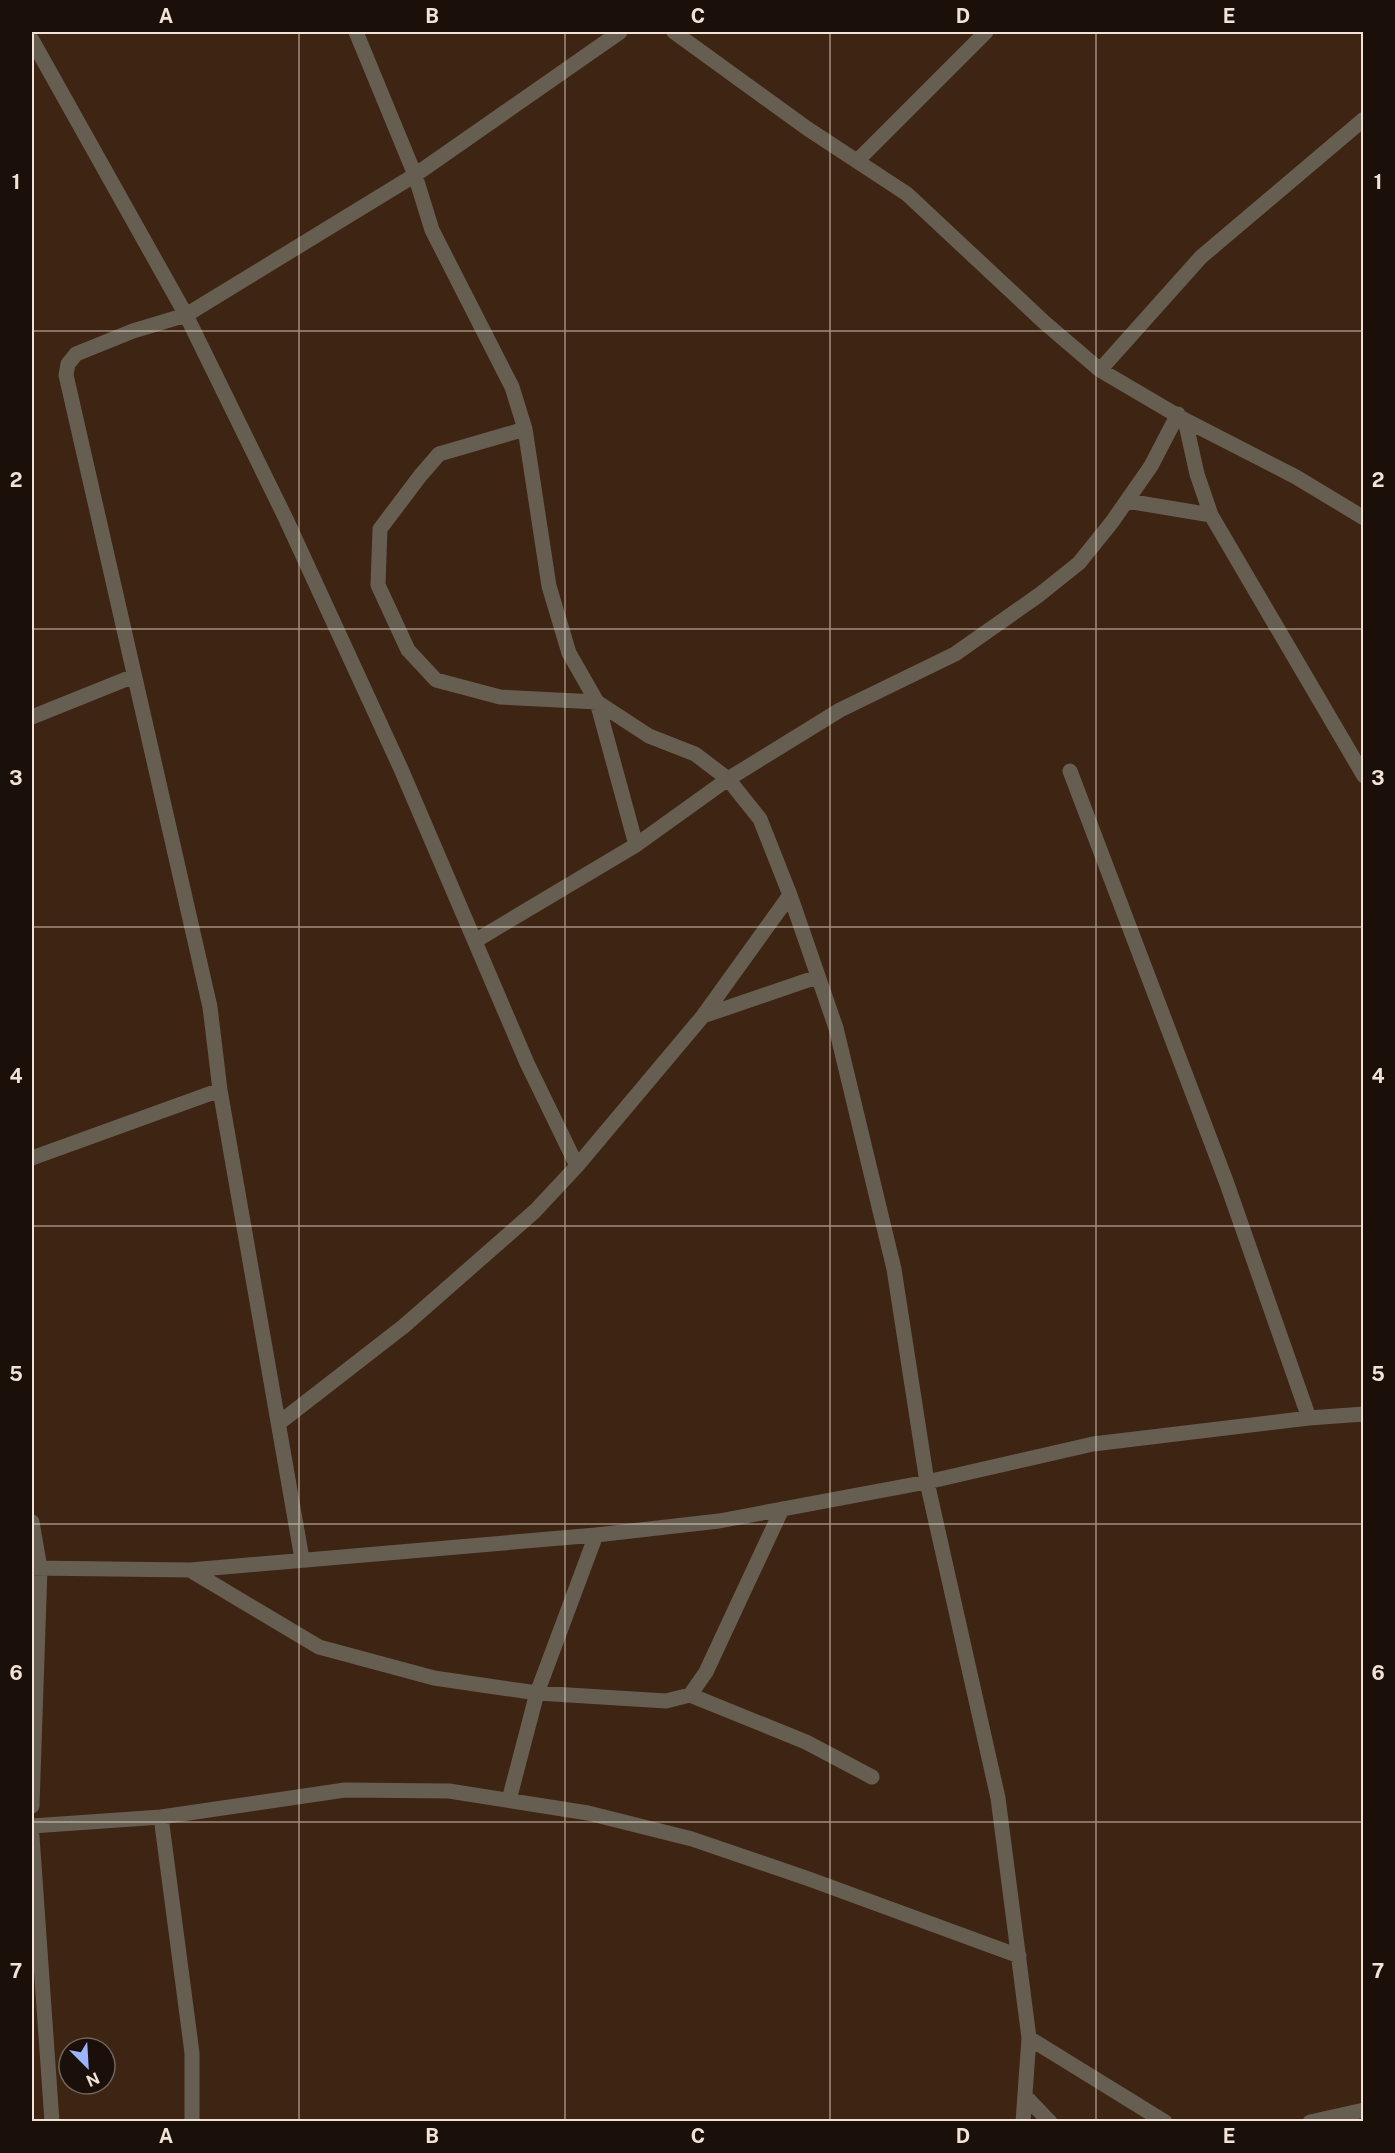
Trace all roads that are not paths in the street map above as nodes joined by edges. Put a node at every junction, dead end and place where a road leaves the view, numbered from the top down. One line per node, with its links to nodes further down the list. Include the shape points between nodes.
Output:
1 (356, 32): 8 (street)
2 (620, 32): 8 (street)
3 (674, 32): 7 (street)
4 (986, 32): 7 (street)
5 (32, 40): 9 (street)
6 (1364, 119): 10 (street, via 1201,257)
7 (856, 161): 10 (street, via 907,194)
8 (415, 176): 9 (street); 12 (street, via 432,230 512,387)
9 (186, 315): 16 (street, via 76,354 66,375); 24 (street, via 401,769)
10 (1100, 370): 11 (street)
11 (1181, 417): 13 (street); 14 (street); 15 (street, via 1296,477)
12 (525, 429): 17 (street, via 549,586 569,653); 17 (street, via 439,454 380,529 378,585 408,650 436,680 500,697)
13 (1127, 501): 14 (street); 21 (street, via 1079,562 1030,602 954,654 840,710)
14 (1211, 515): 20 (street)
15 (1364, 518)
16 (134, 676): 18 (street); 27 (street, via 210,1007)
17 (597, 702): 21 (street, via 649,736 695,754); 22 (street)
18 (32, 717)
19 (1070, 771): 31 (street, via 1226,1181)
20 (1364, 776)
21 (728, 778): 22 (street); 23 (street, via 760,819)
22 (636, 845): 24 (street)
23 (789, 895): 25 (street); 26 (street)
24 (475, 941): 29 (street, via 527,1063)
25 (817, 977): 26 (street); 33 (street, via 836,1028 894,1269)
26 (703, 1016): 29 (street)
27 (220, 1090): 28 (street); 32 (street)
28 (32, 1158)
29 (577, 1166): 32 (street, via 535,1212 404,1326)
30 (1364, 1414): 31 (street)
31 (1309, 1418): 33 (street, via 1093,1444)
32 (279, 1423): 37 (street)
33 (927, 1482): 34 (street); 48 (street, via 998,1798)
34 (782, 1509): 36 (street, via 719,1521); 41 (street, via 706,1672)
35 (32, 1522): 38 (street)
36 (596, 1535): 37 (street); 40 (street)
37 (302, 1559): 39 (street)
38 (36, 1568): 39 (street); 44 (street)
39 (190, 1570): 40 (street, via 319,1647 434,1678)
40 (537, 1693): 41 (street, via 666,1701); 43 (street)
41 (690, 1695): 42 (street, via 806,1742)
42 (872, 1777)
43 (509, 1800): 45 (street, via 449,1791 345,1790); 48 (street, via 588,1813 692,1839)
44 (32, 1806)
45 (161, 1817): 46 (street); 54 (street, via 192,2053)
46 (32, 1826)
47 (32, 1836): 53 (street)
48 (1019, 1956): 49 (street)
49 (1029, 2038): 50 (street); 57 (street)
50 (1025, 2096): 55 (street); 56 (street)
51 (1364, 2110): 52 (street)
52 (1333, 2119): 58 (street)
53 (52, 2121)
54 (192, 2121)
55 (1023, 2121)
56 (1050, 2121)
57 (1165, 2121)
58 (1310, 2121)

